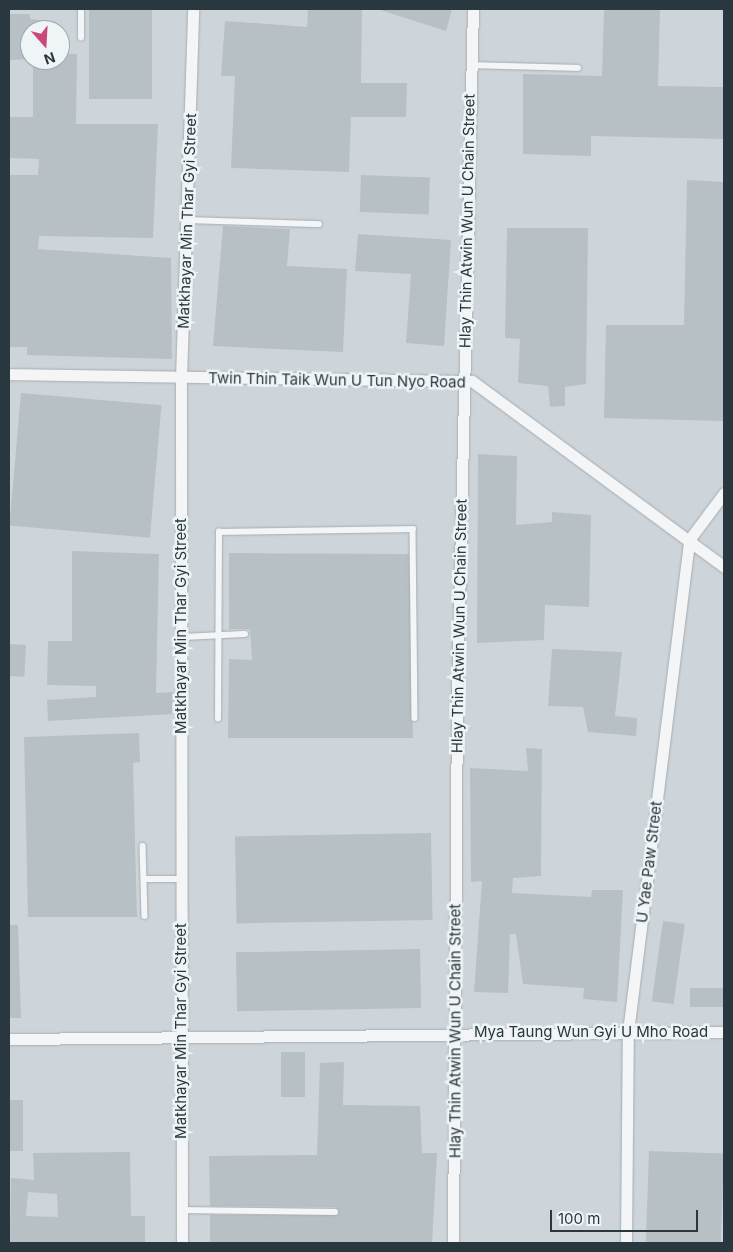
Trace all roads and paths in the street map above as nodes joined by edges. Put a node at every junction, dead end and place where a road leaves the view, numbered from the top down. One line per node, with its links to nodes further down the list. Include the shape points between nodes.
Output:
1 (81, 9): 4 (lane)
2 (193, 9): 7 (street, Matkhayar Min Thar Gyi Street)
3 (473, 9): 5 (street, Hlay Thin Atwin Wun U Chain Street)
4 (81, 38)
5 (471, 65): 6 (lane); 11 (street, Hlay Thin Atwin Wun U Chain Street)
6 (578, 68)
7 (189, 220): 8 (lane); 10 (street, Matkhayar Min Thar Gyi Street)
8 (319, 224)
9 (9, 374): 10 (street, Twin Thin Taik Wun U Tun Nyo Road)
10 (181, 378): 11 (street, Twin Thin Taik Wun U Tun Nyo Road); 17 (street, Matkhayar Min Thar Gyi Street)
11 (463, 381): 13 (street, Twin Thin Taik Wun U Tun Nyo Road, via 494,393); 24 (street, Hlay Thin Atwin Wun U Chain Street)
12 (724, 493): 13 (street, U Yae Paw Street)
13 (689, 540): 14 (street, Twin Thin Taik Wun U Tun Nyo Road); 25 (street, U Yae Paw Street)
14 (724, 567)
15 (245, 634): 16 (lane)
16 (221, 635): 17 (lane); 18 (lane, via 219,532 413,529); 19 (lane)
17 (181, 637): 22 (street, Matkhayar Min Thar Gyi Street)
18 (415, 718)
19 (218, 719)
20 (143, 846): 21 (lane)
21 (144, 879): 22 (lane); 23 (lane)
22 (180, 879): 27 (street, Matkhayar Min Thar Gyi Street)
23 (145, 916)
24 (455, 1032): 25 (street, Mya Taung Wun Gyi U Mho Road); 27 (street, Mya Taung Wun Gyi U Mho Road); 32 (street, Hlay Thin Atwin Wun U Chain Street)
25 (628, 1032): 26 (street, Mya Taung Wun Gyi U Mho Road); 33 (street, U Yae Paw Street)
26 (724, 1032)
27 (180, 1037): 28 (street, Mya Taung Wun Gyi U Mho Road); 29 (street, Matkhayar Min Thar Gyi Street)
28 (9, 1038)
29 (182, 1210): 30 (lane); 31 (street, Matkhayar Min Thar Gyi Street)
30 (334, 1212)
31 (182, 1243)
32 (454, 1243)
33 (626, 1243)

